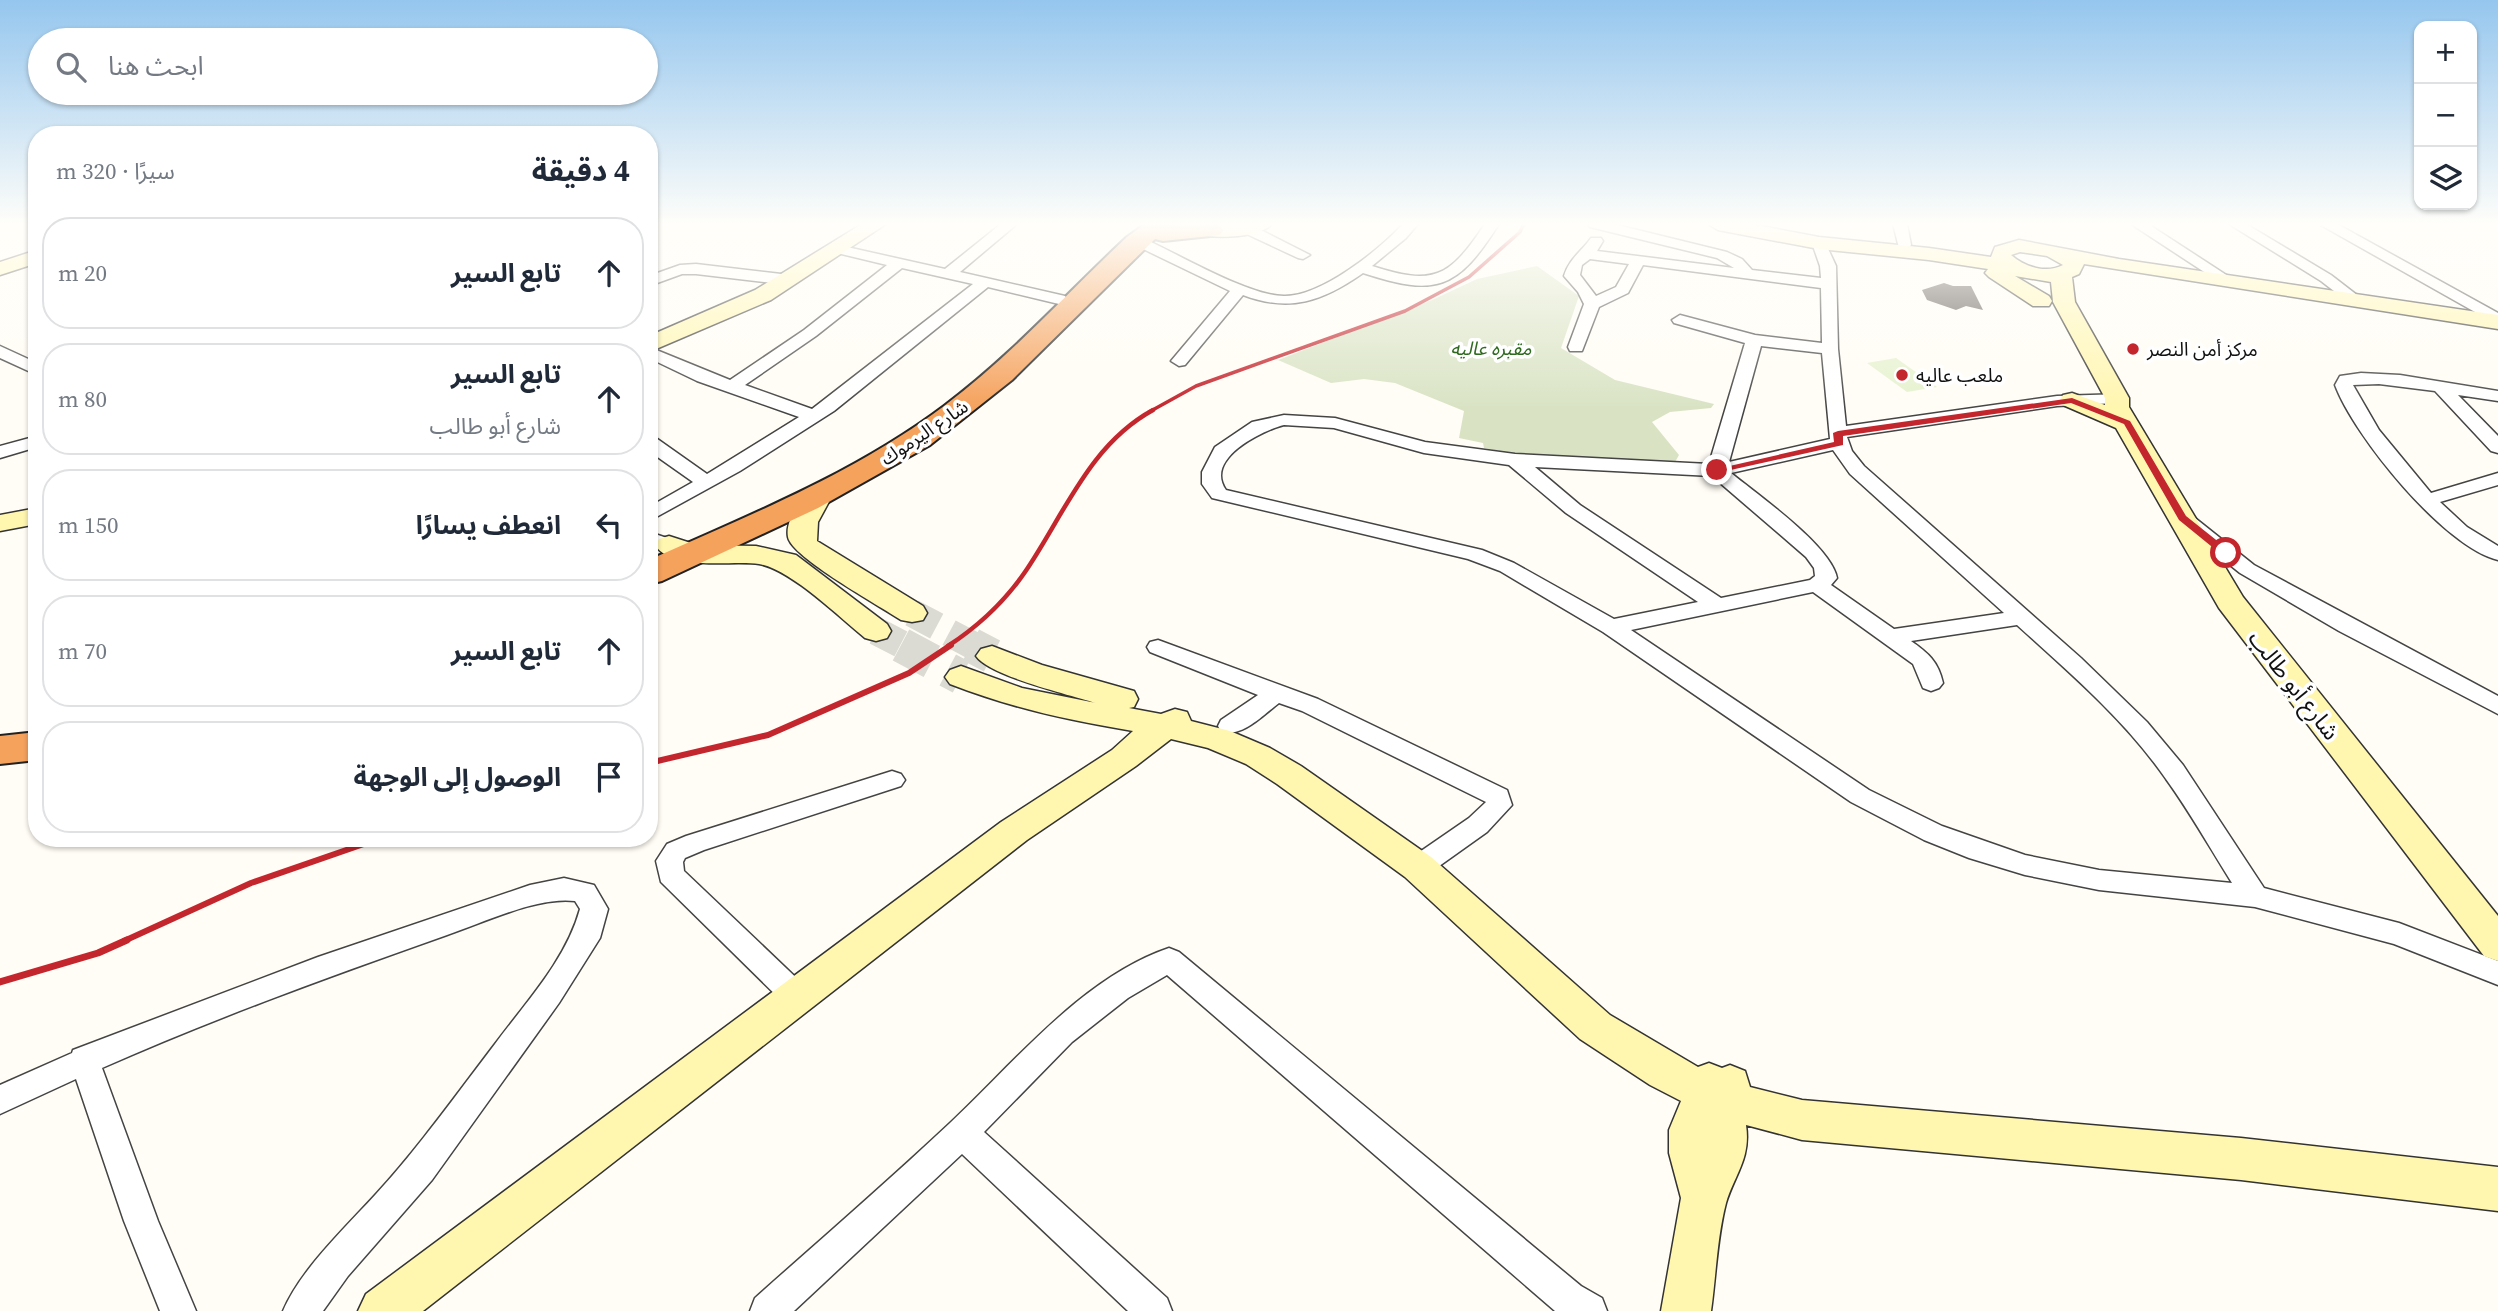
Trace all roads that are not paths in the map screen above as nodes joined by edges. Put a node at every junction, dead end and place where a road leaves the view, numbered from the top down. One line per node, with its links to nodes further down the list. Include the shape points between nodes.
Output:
1 (780, 285): 25 (street)
2 (870, 285): 33 (street)
3 (981, 285): 38 (street)
4 (999, 285): 18 (street)
5 (1079, 285): 18 (highway, شارع اليرموك)
6 (1091, 285): 48 (highway, شارع اليرموك, via 988,385 920,438)
7 (1237, 285): 17 (street)
8 (1329, 285): 17 (street, via 1287,301)
9 (1581, 285): 20 (street)
10 (1625, 285): 20 (street)
11 (1829, 285): 27 (street)
12 (2066, 285): 37 (street, شارع أبو طالب)
13 (2221, 285): 23 (street)
14 (2257, 285): 19 (street)
15 (2336, 285): 19 (street)
16 (2434, 285): 22 (street)
17 (1241, 288): 31 (street)
18 (1059, 299): 54 (highway, شارع اليرموك, via 932,412 902,432)
19 (2358, 302): 22 (street)
20 (1592, 304): 26 (street)
21 (1680, 320): 24 (street)
22 (2498, 321)
23 (2498, 329)
24 (1754, 340): 27 (street); 45 (street)
25 (658, 341)
26 (1576, 347)
27 (1830, 349): 39 (street)
28 (28, 352): 30 (street)
29 (658, 356): 33 (street)
30 (4, 357): 32 (street)
31 (1180, 361)
32 (28, 366)
33 (732, 386): 38 (street)
34 (2442, 388): 35 (street); 41 (street); 49 (street, via 2363,379 2346,380 2344,385 2352,405)
35 (2498, 396)
36 (2064, 401): 37 (street); 37 (street, via 2077,394); 39 (street)
37 (2113, 401): 52 (street, شارع أبو طالب)
38 (813, 416): 47 (street)
39 (1838, 438): 45 (street); 59 (street, via 1857,470)
40 (28, 444): 43 (street)
41 (2498, 447)
42 (658, 448): 47 (street)
43 (0, 452)
44 (1515, 460): 45 (street); 57 (street, via 1573,509); 60 (street, via 1412,445 1335,423 1284,420 1258,426 1226,447 1214,462 1212,480 1216,491 1228,496 1489,559)
45 (1717, 470): 56 (street, via 1819,560 1827,575)
46 (2498, 479): 49 (street)
47 (705, 482): 50 (street)
48 (817, 498): 54 (highway, شارع اليرموك); 58 (street, via 801,526 802,541)
49 (2427, 500): 55 (street, via 2465,535)
50 (658, 510)
51 (28, 518): 53 (street)
52 (2182, 518): 68 (street, via 2247,569); 77 (street, شارع أبو طالب, via 2257,638)
53 (0, 523)
54 (665, 548): 61 (street, via 786,561)
55 (2498, 554)
56 (1816, 585): 57 (street); 62 (street)
57 (1715, 604): 60 (street)
58 (912, 613)
59 (2022, 617): 62 (street); 76 (street, via 2158,751)
60 (1611, 626): 76 (street, via 1807,762 1860,796 1933,833 2025,866 2060,873)
61 (876, 631)
62 (1890, 637): 66 (street, via 1921,659)
63 (1158, 647): 67 (street)
64 (992, 656): 69 (street)
65 (961, 677): 69 (street, via 1042,704)
66 (1931, 683)
67 (1276, 694): 69 (street); 75 (street, via 1310,705 1498,797 1499,805 1478,825)
68 (2498, 706)
69 (1192, 723): 75 (street, via 1289,775); 75 (street, via 1270,745); 79 (street, via 1154,749 1124,758 1014,831)
70 (28, 747): 71 (highway)
71 (0, 750)
72 (28, 772): 73 (highway)
73 (0, 775)
74 (892, 780): 79 (street, via 695,843 676,851 669,861 671,875)
75 (1420, 865): 81 (street, via 1595,1027 1665,1072)
76 (2255, 896): 78 (street, via 2399,934)
77 (2498, 945)
78 (2498, 973)
79 (797, 997): 88 (street)
80 (84, 1059): 82 (street); 86 (street); 87 (street, via 316,967 530,896 564,889 584,892 594,909 586,938 549,994 420,1169)
81 (1717, 1085): 84 (street, via 1797,1100); 85 (street, via 1802,1120 2241,1159); 92 (street, via 1698,1111 1691,1143 1693,1167 1704,1198)
82 (0, 1100)
83 (962, 1133): 89 (street); 90 (street); 91 (street, via 1061,1033 1118,989 1169,960 1568,1299)
84 (2498, 1170)
85 (2498, 1189)
86 (178, 1311)
87 (301, 1311)
88 (383, 1311)
89 (768, 1311)
90 (1154, 1311)
91 (1589, 1311)
92 (1686, 1311)

